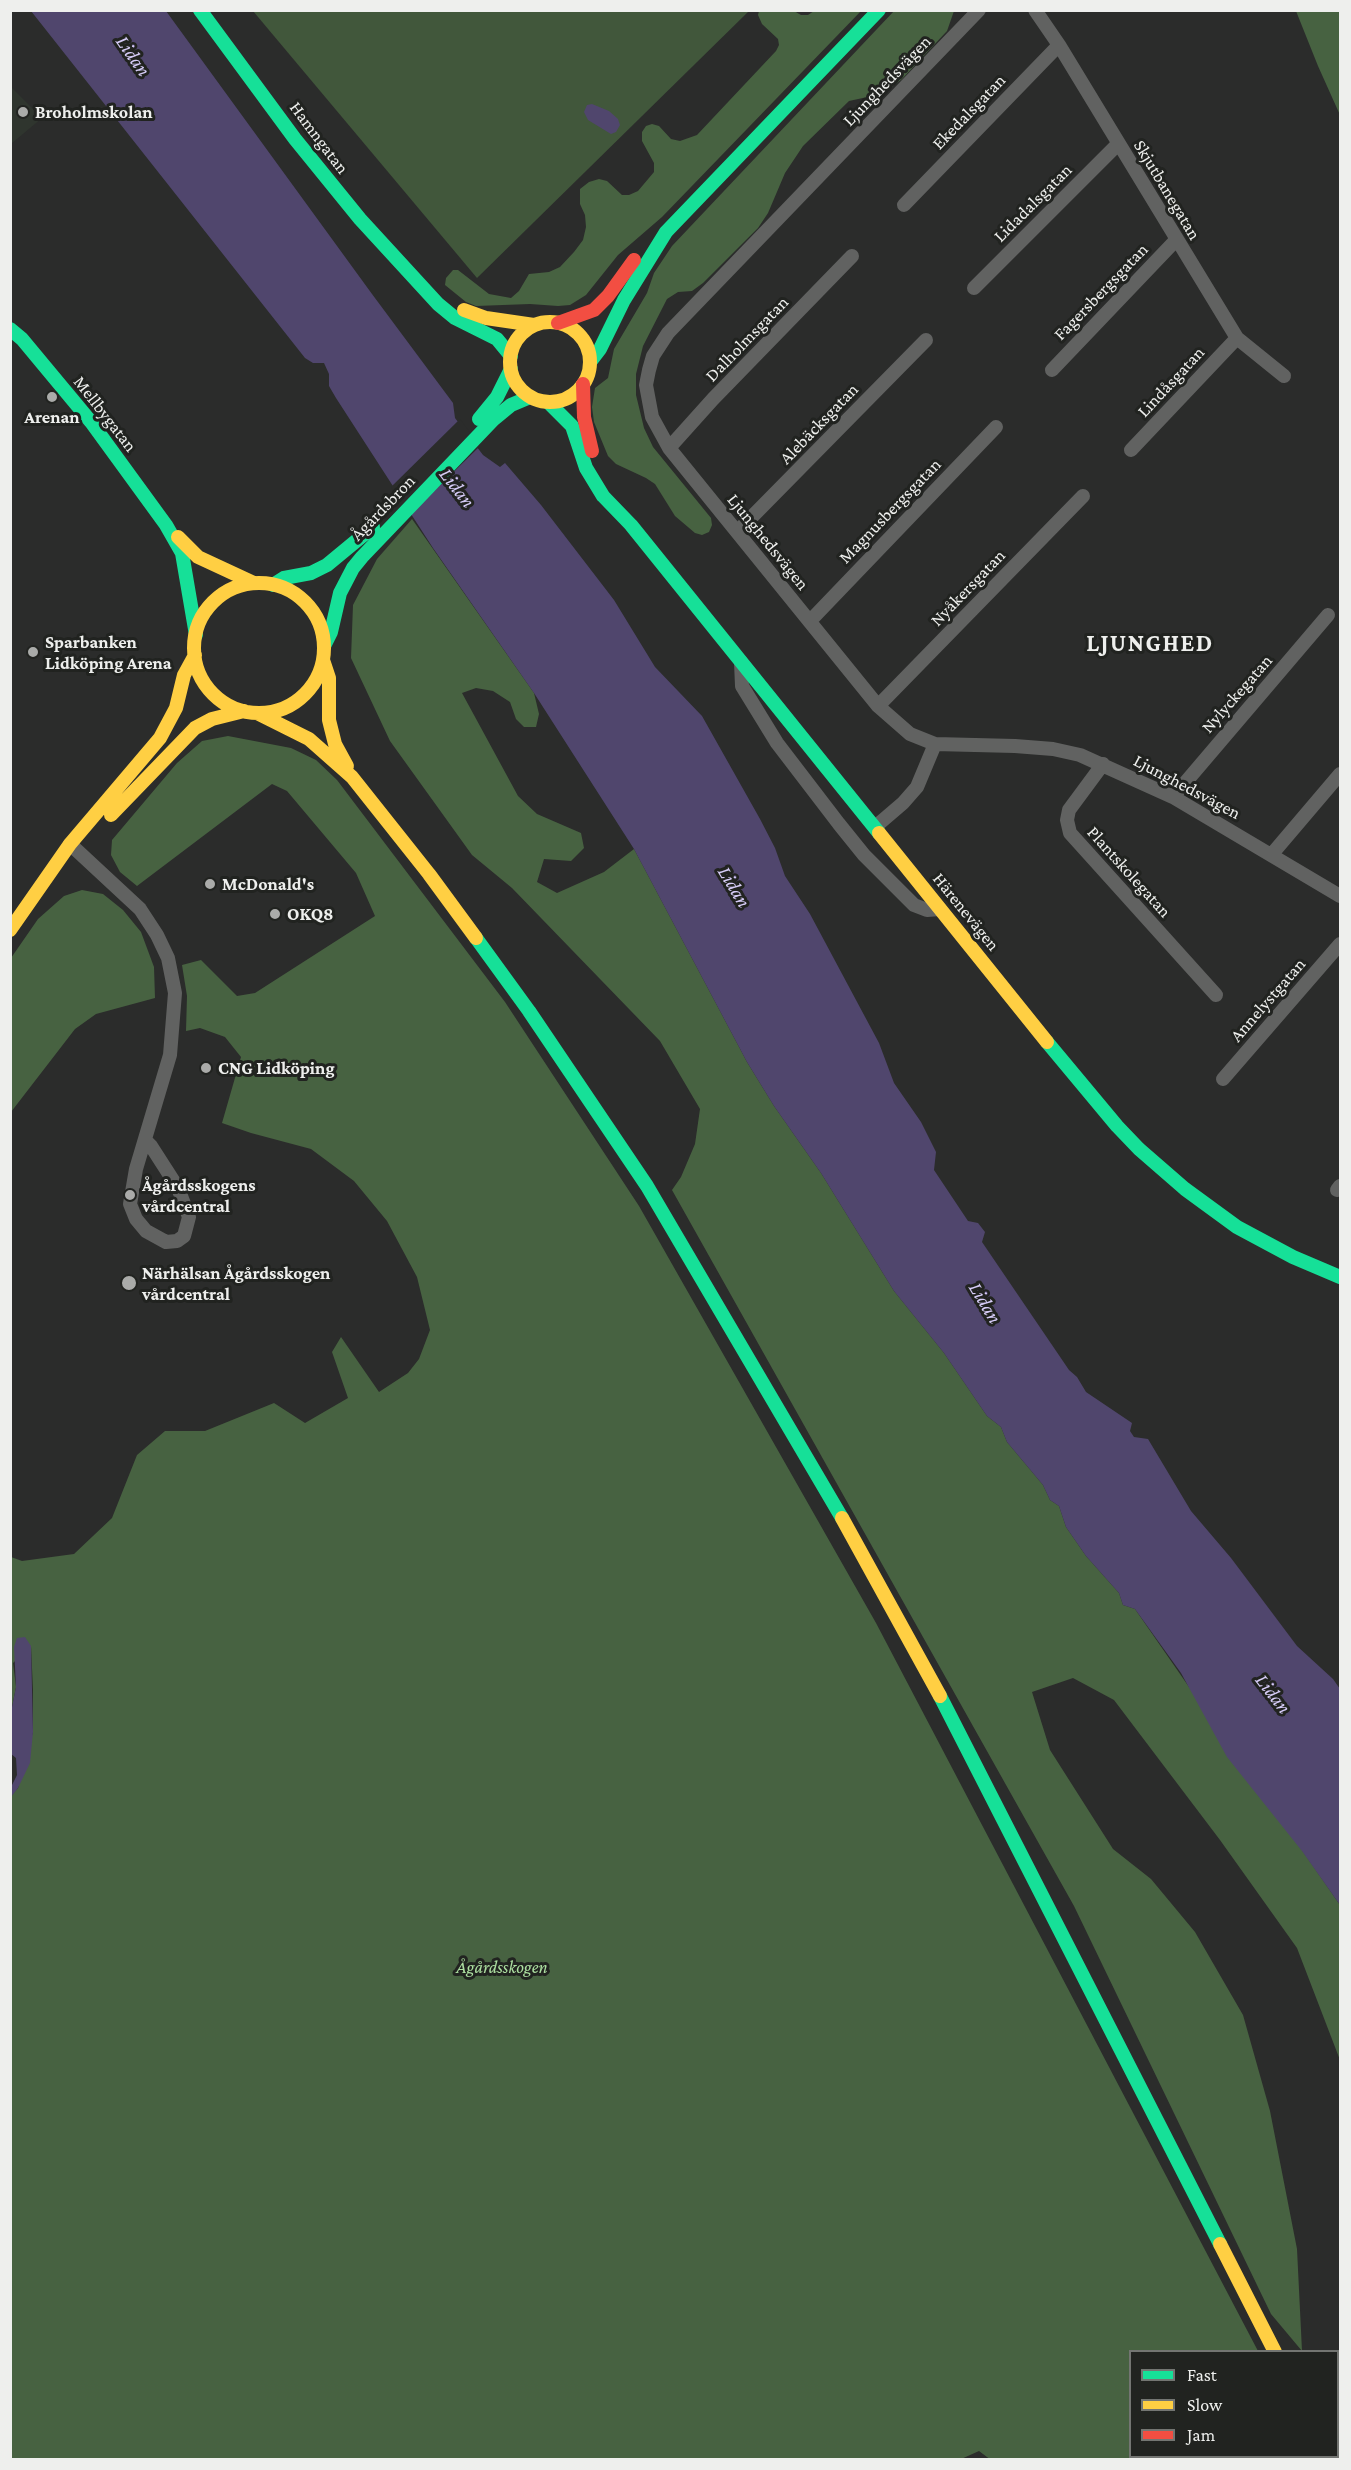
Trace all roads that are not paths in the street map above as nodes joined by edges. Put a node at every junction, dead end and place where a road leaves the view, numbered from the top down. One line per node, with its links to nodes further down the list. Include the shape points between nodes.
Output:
1 (200, 10): 11 (main road, Hamngatan, via 319,169)
2 (879, 10): 8 (main road)
3 (979, 10): 27 (street, Ljunghedsvägen, via 660,344 646,385 652,417)
4 (1035, 10): 5 (street, Skjutbanegatan)
5 (1059, 45): 6 (street, Skjutbanegatan); 7 (street, Ekedalsgatan)
6 (1118, 144): 9 (street, Skjutbanegatan); 12 (street, Lidadalsgatan)
7 (904, 205)
8 (666, 232): 13 (main road, via 638,256 594,310); 19 (main road)
9 (1176, 240): 16 (street, Skjutbanegatan); 20 (street, Fagersbergsgatan)
10 (852, 256): 27 (street, Dalholmsgatan)
11 (417, 280): 14 (main road, via 470,313); 18 (main road, via 455,318 497,339)
12 (974, 288)
13 (558, 323): 14 (main road); 19 (main road, via 581,337)
14 (534, 325): 18 (main road, via 518,338)
15 (10, 329): 31 (main road, Mellbygatan, via 91,422)
16 (1237, 338): 21 (street, Skjutbanegatan); 28 (street, Lindåsgatan)
17 (926, 340): 33 (street, Alebäcksgatan)
18 (511, 362): 23 (main road, via 518,386); 25 (main road, Ågårdsbron)
19 (590, 362): 22 (main road)
20 (1052, 370)
21 (1284, 375)
22 (583, 384): 24 (main road, via 568,398); 30 (main road, Härenevägen, via 586,431)
23 (530, 397): 24 (main road); 25 (main road, Ågårdsbron)
24 (548, 402): 30 (main road, Härenevägen, via 572,426 589,474)
25 (489, 416): 32 (main road, Ågårdsbron)
26 (996, 427): 37 (street, Magnusbergsgatan)
27 (669, 448): 33 (street, Ljunghedsvägen)
28 (1131, 450)
29 (1083, 496): 42 (street, Nyåkersgatan)
30 (616, 508): 41 (main road, Härenevägen)
31 (166, 525): 34 (main road, Mellbygatan, via 198,557); 38 (main road, Mellbygatan, via 182,553)
32 (380, 528): 35 (main road, Ågårdsbron, via 327,565); 39 (main road, Ågårdsbron, via 340,593)
33 (737, 532): 37 (street, Ljunghedsvägen)
34 (254, 583): 35 (main road); 38 (main road, via 221,596 204,613)
35 (273, 585): 39 (main road, via 286,589 309,606 317,618)
36 (1328, 615): 48 (street, Nylyckegatan)
37 (810, 621): 42 (street, Ljunghedsvägen)
38 (196, 635): 40 (main road)
39 (324, 653): 43 (main road, via 315,681 300,699 280,710); 47 (main road, via 329,678 329,720 335,744)
40 (195, 655): 43 (main road, via 197,668 210,691 231,707); 50 (main road, via 184,675 176,708 160,738)
41 (741, 662): 49 (main road, Härenevägen); 53 (street, via 742,686 777,743 864,855 914,904 927,910)
42 (878, 706): 44 (street, Ljunghedsvägen, via 910,734)
43 (251, 712): 47 (main road, via 309,739); 50 (main road, via 212,719 195,728)
44 (935, 744): 45 (street, Ljunghedsvägen, via 1042,748 1074,753); 49 (street, via 917,787)
45 (1103, 764): 48 (street, Ljunghedsvägen); 56 (street, Plantskolegatan, via 1069,810 1070,833)
46 (1341, 774): 51 (street)
47 (352, 777): 60 (main road, via 529,1011 647,1186 829,1494 944,1703)
48 (1173, 797): 51 (street, Ljunghedsvägen)
49 (875, 827): 53 (main road, Härenevägen)
50 (74, 847): 54 (main road); 58 (street, via 140,909 168,958 173,978 175,1012 170,1055)
51 (1272, 854): 52 (street, Ljunghedsvägen)
52 (1341, 896)
53 (940, 909): 59 (main road, Härenevägen, via 1086,1091 1139,1149 1237,1227)
54 (14, 925)
55 (1341, 944): 57 (street, Annelystgatan)
56 (1216, 995)
57 (1223, 1079)
58 (146, 1141): 58 (street, via 130,1195 131,1210 146,1231 166,1242 177,1241 184,1236 189,1217 178,1188)
59 (1341, 1277)
60 (1274, 2350)

